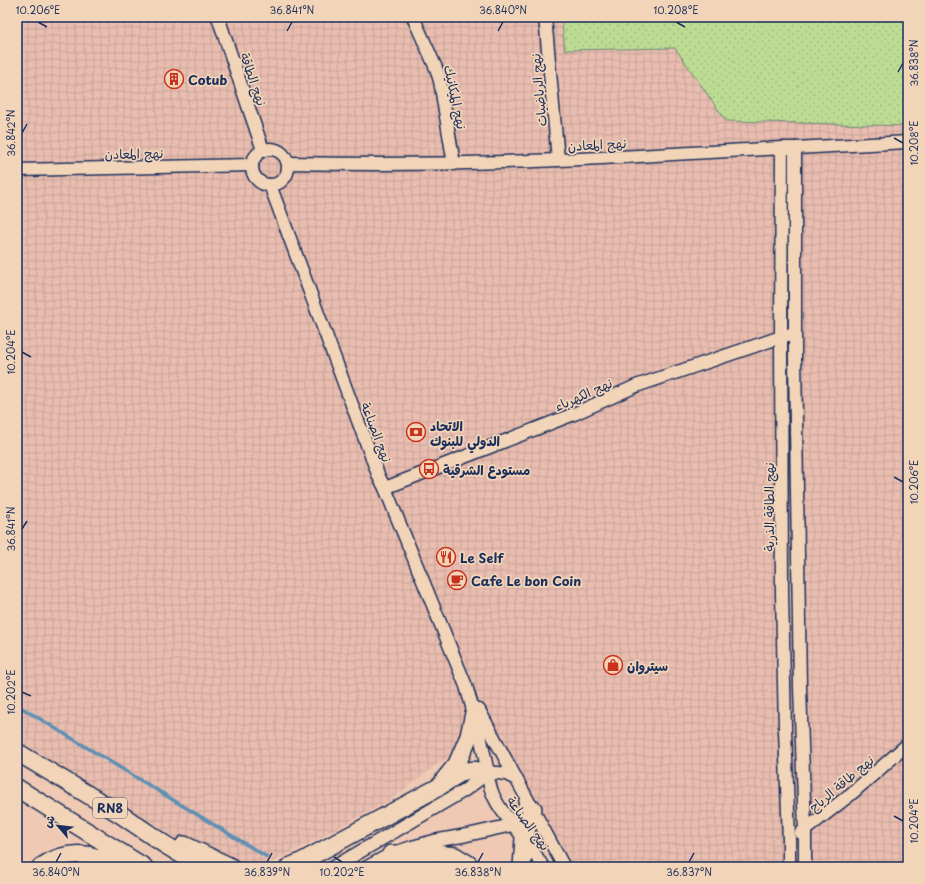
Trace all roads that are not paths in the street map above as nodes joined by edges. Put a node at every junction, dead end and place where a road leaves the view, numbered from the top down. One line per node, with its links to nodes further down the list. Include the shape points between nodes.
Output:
1 (218, 17): 7 (street, نهج الطاقة)
2 (414, 17): 11 (street, نهج الميكانيك, via 440,81)
3 (545, 17): 8 (street, نهج الرياضيات)
4 (908, 142): 6 (street, نهج المعادن)
5 (782, 148): 6 (street, نهج المعادن); 8 (street, نهج المعادن); 15 (street, نهج الطاقة الذرية)
6 (795, 148): 14 (street)
7 (263, 150): 9 (street, via 257,153); 10 (street, via 278,151)
8 (558, 160): 11 (street, نهج المعادن)
9 (252, 164): 12 (street, نهج المعادن); 13 (street, via 254,176 258,181)
10 (288, 164): 11 (street, نهج المعادن); 13 (street, via 286,176 277,184)
11 (454, 164)
12 (17, 170)
13 (270, 185): 16 (street, نهج الصناعة)
14 (795, 333): 15 (street, نهج الكهرباء); 28 (street, via 800,687)
15 (781, 336): 16 (street, نهج الكهرباء, via 636,386 574,414); 30 (street, نهج الطاقة الذرية, via 782,608)
16 (385, 488): 17 (street, نهج الصناعة)
17 (466, 686): 18 (street, نهج الصناعة); 22 (street, نهج الصناعة)
18 (474, 713): 21 (street, نهج الصناعة); 24 (highway, via 469,736 457,764)
19 (908, 744): 28 (street, نهج طاقة الرياح)
20 (17, 752): 26 (highway, RN8)
21 (488, 773): 22 (street, نهج الصناعة, via 506,774); 24 (highway, via 479,770 466,771); 27 (street, نهج الصناعة, via 494,798); 38 (street, via 465,790)
22 (516, 779): 25 (street, نهج الصناعة)
23 (17, 788): 34 (highway, RN8)
24 (437, 788): 37 (highway)
25 (530, 804): 27 (street); 29 (highway); 43 (street, نهج الصناعة)
26 (120, 814): 35 (highway, RN8); 36 (highway)
27 (512, 825): 29 (street, نهج الصناعة); 31 (street, via 434,841)
28 (805, 830): 30 (street, نهج طاقة الرياح); 45 (street)
29 (524, 838): 41 (highway); 42 (street, نهج الصناعة)
30 (790, 840): 44 (street, نهج الطاقة الذرية)
31 (391, 854): 39 (street); 40 (highway, via 455,856)
32 (41, 867): 33 (highway, via 68,854 91,855)
33 (125, 867)
34 (144, 867)
35 (202, 867)
36 (231, 867)
37 (289, 867)
38 (334, 867)
39 (367, 867)
40 (471, 867)
41 (522, 867)
42 (543, 867)
43 (564, 867)
44 (789, 867)
45 (805, 867)

